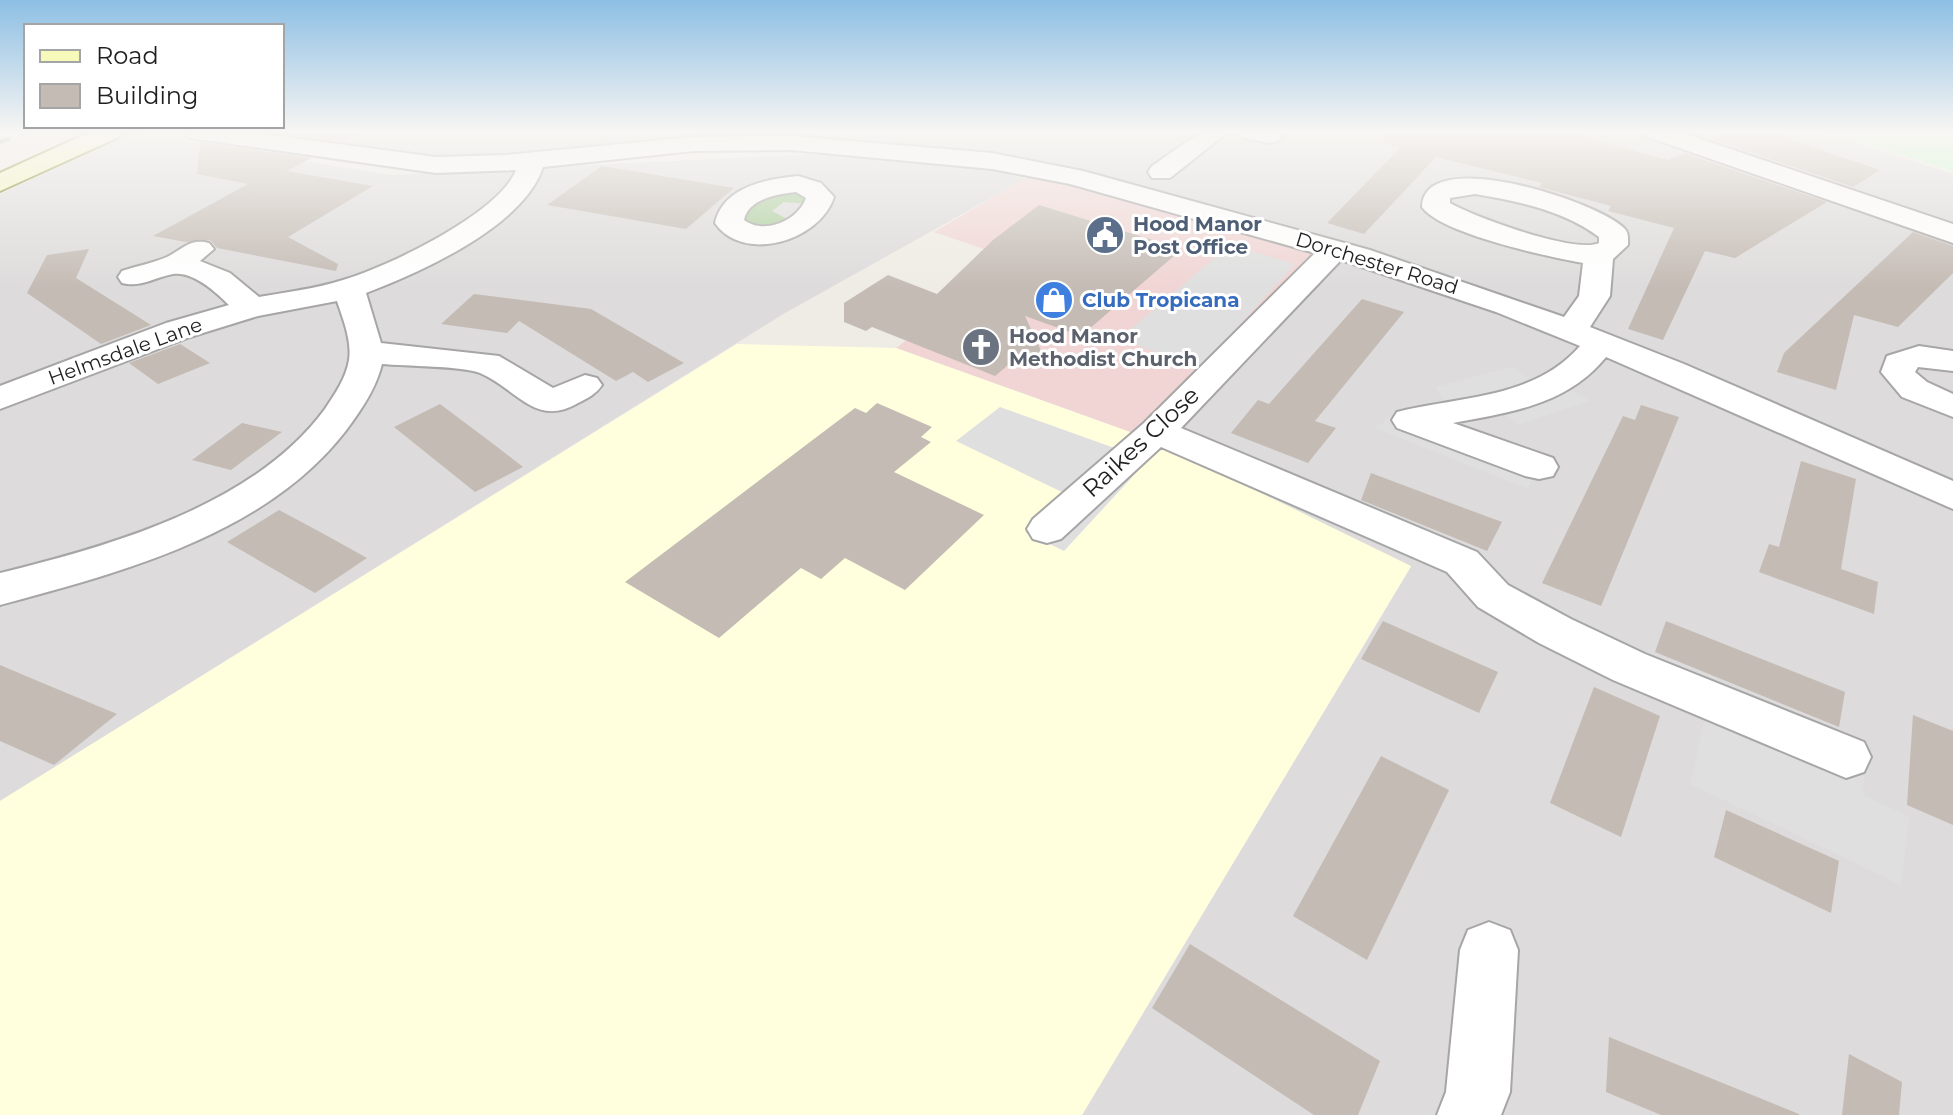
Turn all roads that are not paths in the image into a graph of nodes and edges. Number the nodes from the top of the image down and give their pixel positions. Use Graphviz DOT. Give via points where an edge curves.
graph roads {
  1 [pos="521,184"];
  2 [pos="1099,184"];
  3 [pos="1808,184"];
  4 [pos="1953,234"];
  5 [pos="1335,249"];
  6 [pos="1598,254"];
  7 [pos="133,277"];
  8 [pos="349,289"];
  9 [pos="252,308"];
  10 [pos="1585,336"];
  11 [pos="366,352"];
  12 [pos="1953,361"];
  13 [pos="585,385"];
  14 [pos="0,398"];
  15 [pos="1953,406"];
  16 [pos="1157,431"];
  17 [pos="1539,467"];
  18 [pos="1953,496"];
  19 [pos="1047,529"];
  20 [pos="0,589"];
  21 [pos="1846,757"];
  22 [pos="1489,950"];
  23 [pos="1469,1115"];
  1 -- 8 [label="street, Helmsdale Lane" via="486,218 414,262"];
  2 -- 5 [label="street, Dorchester Road"];
  3 -- 4 [label="street"];
  5 -- 10 [label="street, Dorchester Road"];
  5 -- 16 [label="street, Raikes Close"];
  6 -- 6 [label="street" via="1453,219 1436,207 1436,196 1447,188 1475,186 1579,214 1614,234 1613,245"];
  6 -- 10 [label="street" via="1600,284"];
  7 -- 9 [label="street" via="188,256"];
  8 -- 9 [label="street, Helmsdale Lane"];
  8 -- 11 [label="street"];
  9 -- 14 [label="street, Helmsdale Lane" via="178,330"];
  10 -- 17 [label="street" via="1576,370 1560,382 1519,397 1410,420"];
  10 -- 18 [label="street, Dorchester Road"];
  11 -- 13 [label="street" via="487,363 553,403"];
  11 -- 20 [label="street" via="360,380 337,423 249,495 132,551"];
  12 -- 15 [label="street" via="1909,357 1899,363 1898,372 1920,394"];
  16 -- 19 [label="street, Raikes Close"];
  16 -- 21 [label="street" via="1462,562 1493,596 1555,631"];
  22 -- 23 [label="street" via="1478,1092"];
}
